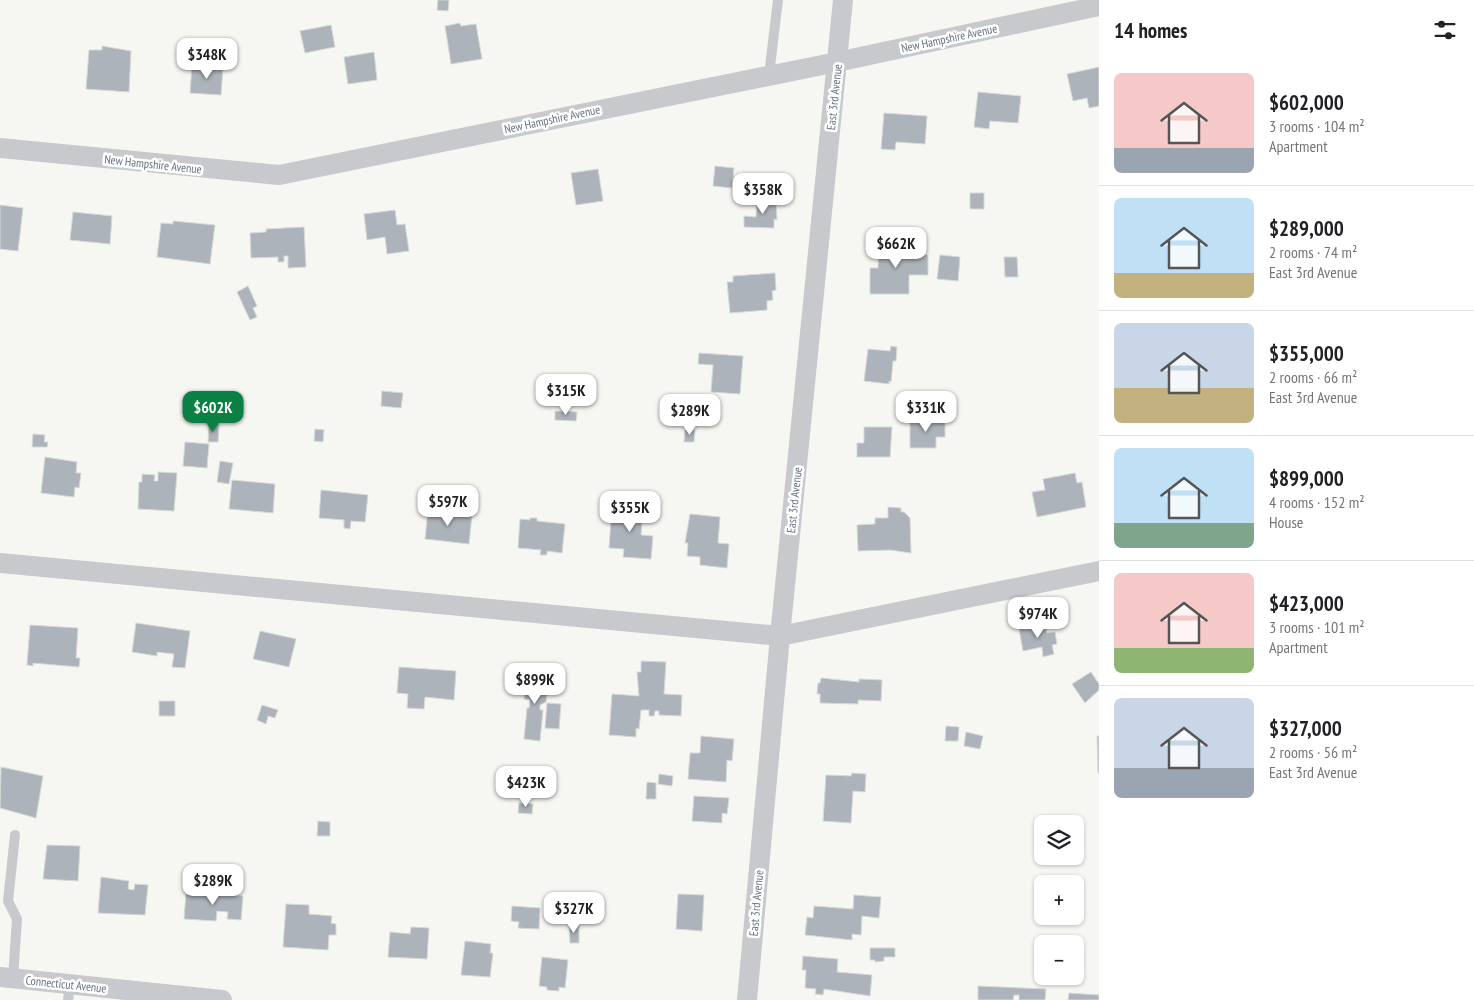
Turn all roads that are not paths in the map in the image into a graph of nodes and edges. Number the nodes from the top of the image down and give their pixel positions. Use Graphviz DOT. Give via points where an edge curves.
graph roads {
  1 [pos="778,0"];
  2 [pos="843,0"];
  3 [pos="1099,6"];
  4 [pos="837,62"];
  5 [pos="769,75"];
  6 [pos="0,148"];
  7 [pos="0,563"];
  8 [pos="1099,571"];
  9 [pos="780,636"];
  10 [pos="15,835"];
  11 [pos="7,977"];
  12 [pos="69,992"];
  13 [pos="222,1000"];
  14 [pos="747,1000"];
  1 -- 5 [label="lane"];
  2 -- 4 [label="street, East 3rd Avenue"];
  3 -- 4 [label="street, New Hampshire Avenue"];
  4 -- 5 [label="street, New Hampshire Avenue"];
  4 -- 9 [label="street, East 3rd Avenue"];
  5 -- 6 [label="street, New Hampshire Avenue" via="279,175"];
  7 -- 9 [label="street"];
  8 -- 9 [label="street"];
  9 -- 14 [label="street, East 3rd Avenue"];
  10 -- 11 [label="lane" via="8,901 17,919"];
  11 -- 12 [label="street, Connecticut Avenue"];
  12 -- 13 [label="street, Connecticut Avenue"];
}
